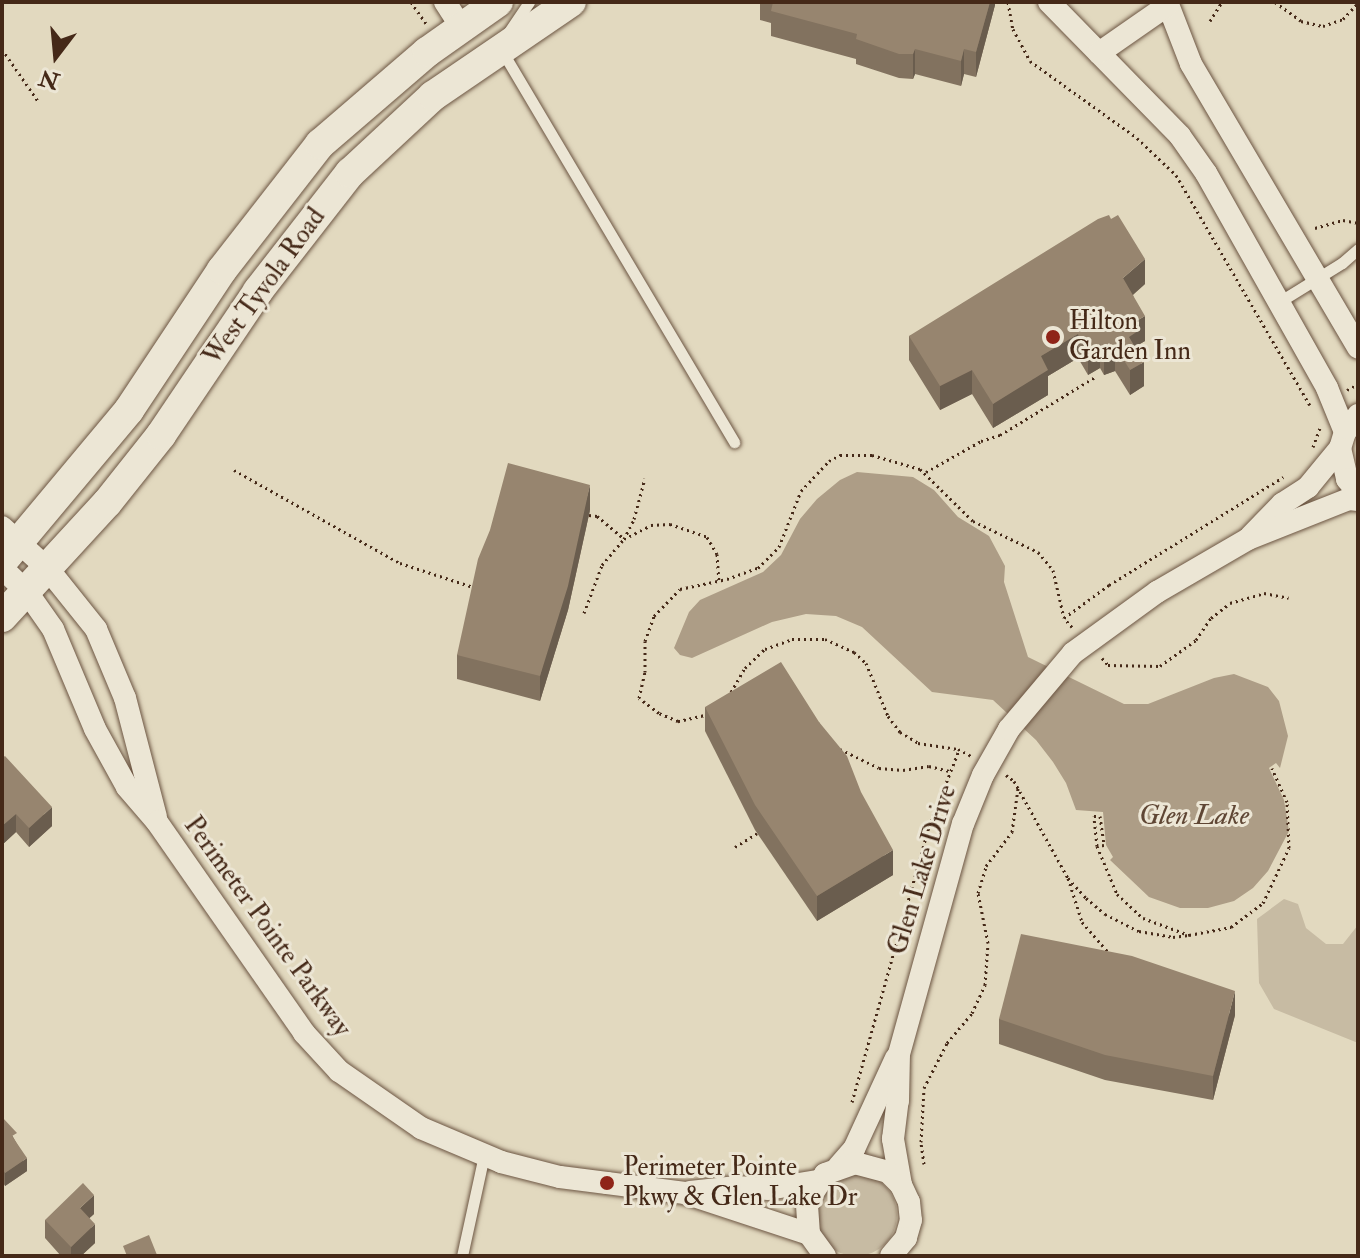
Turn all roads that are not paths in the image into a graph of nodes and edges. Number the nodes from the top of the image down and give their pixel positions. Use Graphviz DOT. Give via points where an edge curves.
graph roads {
  1 [pos="498,2"];
  2 [pos="529,2"];
  3 [pos="571,2"];
  4 [pos="1049,2"];
  5 [pos="1170,3"];
  6 [pos="453,14"];
  7 [pos="500,48"];
  8 [pos="1099,53"];
  9 [pos="350,173"];
  10 [pos="1358,249"];
  11 [pos="1317,279"];
  12 [pos="1279,302"];
  13 [pos="1358,347"];
  14 [pos="1348,431"];
  15 [pos="734,442"];
  16 [pos="1358,493"];
  17 [pos="1358,500"];
  18 [pos="1248,539"];
  19 [pos="6,550"];
  20 [pos="48,569"];
  21 [pos="27,592"];
  22 [pos="2,617"];
  23 [pos="157,822"];
  24 [pos="899,1054"];
  25 [pos="484,1155"];
  26 [pos="839,1166"];
  27 [pos="818,1181"];
  28 [pos="901,1185"];
  29 [pos="685,1193"];
  30 [pos="809,1234"];
  31 [pos="462,1256"];
  32 [pos="825,1256"];
  33 [pos="891,1256"];
  1 -- 6 [label="main road, West Tyvola Road"];
  2 -- 7 [label="lane"];
  3 -- 7 [label="main road, West Tyvola Road"];
  4 -- 8 [label="street"];
  5 -- 8 [label="street"];
  5 -- 11 [label="street" via="1191,64"];
  6 -- 9 [label="main road" via="457,55 371,130"];
  6 -- 19 [label="main road, West Tyvola Road" via="301,167 222,270 129,410"];
  7 -- 9 [label="main road, West Tyvola Road" via="433,96"];
  7 -- 15 [label="lane"];
  8 -- 12 [label="street" via="1180,136"];
  9 -- 20 [label="main road, West Tyvola Road" via="258,291 161,435"];
  10 -- 11 [label="lane"];
  11 -- 12 [label="lane"];
  11 -- 13 [label="street"];
  12 -- 14 [label="street"];
  14 -- 16 [label="street" via="1341,464"];
  14 -- 18 [label="street, Glen Lake Drive" via="1308,487 1282,504"];
  17 -- 18 [label="street, Glen Lake Drive"];
  18 -- 24 [label="street, Glen Lake Drive" via="1157,592 1073,653 1033,697 989,764 963,824"];
  19 -- 20 [label="street, Perimeter Pointe Parkway"];
  19 -- 21 [label="street, Perimeter Pointe Parkway"];
  20 -- 21 [label="main road, West Tyvola Road"];
  20 -- 23 [label="street, Perimeter Pointe Parkway" via="81,606 109,654"];
  21 -- 22 [label="main road, West Tyvola Road"];
  21 -- 23 [label="street, Perimeter Pointe Parkway" via="71,664 113,765"];
  23 -- 25 [label="street, Perimeter Pointe Parkway" via="304,1033 339,1071 421,1128"];
  24 -- 26 [label="street, Glen Lake Drive" via="854,1149"];
  24 -- 28 [label="street, Glen Lake Drive" via="893,1131"];
  25 -- 29 [label="street, Perimeter Pointe Parkway" via="560,1177"];
  25 -- 31 [label="lane"];
  26 -- 27 [label="street, Glen Lake Drive"];
  26 -- 28 [label="street" via="872,1164"];
  27 -- 29 [label="street, Perimeter Pointe Parkway"];
  27 -- 30 [label="street" via="807,1202"];
  28 -- 33 [label="street, Glen Lake Drive" via="911,1220 906,1238"];
  29 -- 30 [label="street, Perimeter Pointe Parkway"];
  30 -- 32 [label="street"];
}
